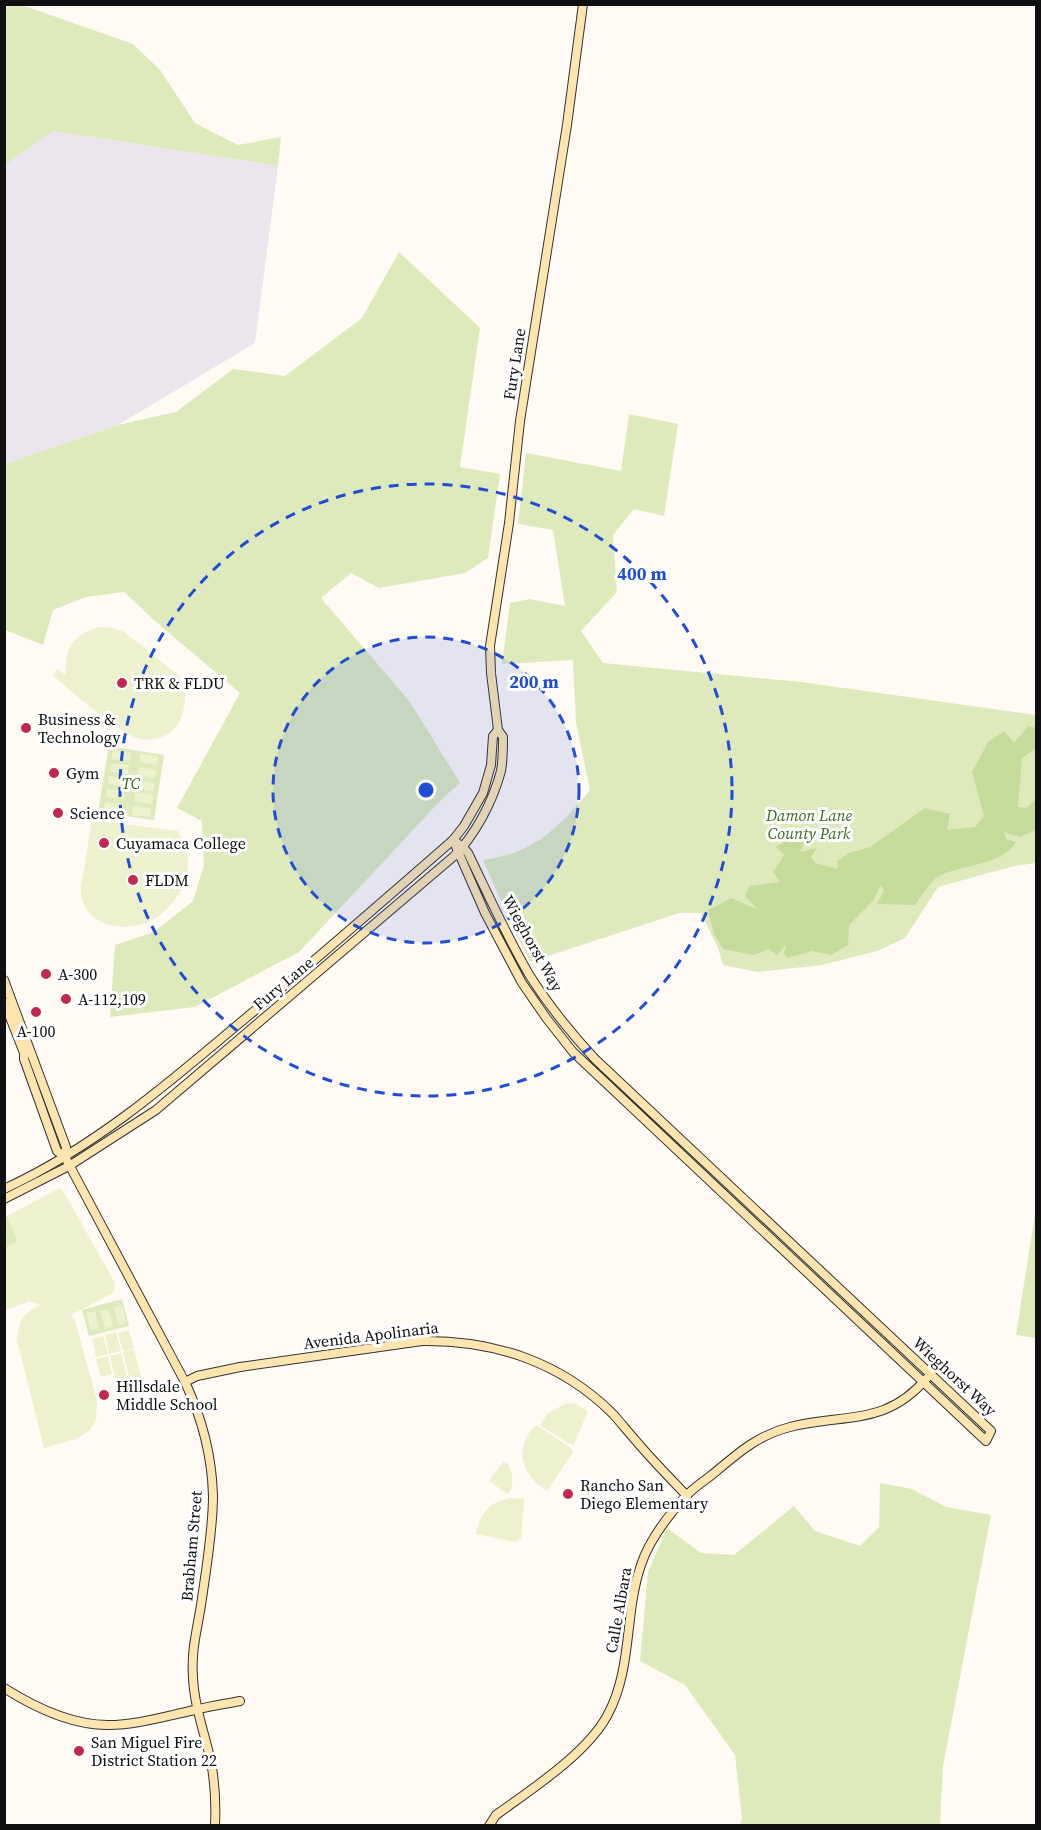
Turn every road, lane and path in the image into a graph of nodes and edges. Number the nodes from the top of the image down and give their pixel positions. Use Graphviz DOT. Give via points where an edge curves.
graph roads {
  1 [pos="583,4"];
  2 [pos="498,730"];
  3 [pos="453,840"];
  4 [pos="460,850"];
  5 [pos="4,980"];
  6 [pos="4,1002"];
  7 [pos="65,1157"];
  8 [pos="69,1166"];
  9 [pos="4,1189"];
  10 [pos="4,1198"];
  11 [pos="931,1374"];
  12 [pos="185,1382"];
  13 [pos="924,1382"];
  14 [pos="687,1496"];
  15 [pos="4,1688"];
  16 [pos="240,1701"];
  17 [pos="198,1709"];
  18 [pos="215,1826"];
  19 [pos="489,1826"];
  1 -- 2 [label="street, Fury Lane" via="490,646"];
  2 -- 3 [label="street, Fury Lane" via="493,736 491,765 483,793"];
  2 -- 4 [label="street, Fury Lane" via="503,737 501,769 488,808"];
  3 -- 4 [label="street, Wieghorst Way"];
  3 -- 7 [label="street, Fury Lane" via="154,1095"];
  4 -- 8 [label="street, Fury Lane" via="156,1110"];
  4 -- 11 [label="street, Wieghorst Way" via="468,853 531,976 575,1037"];
  4 -- 13 [label="street, Wieghorst Way" via="485,913 522,983 573,1052"];
  5 -- 7 [label="street" via="66,1147"];
  6 -- 7 [label="street" via="57,1151"];
  7 -- 8 [label="street, Brabham Street"];
  7 -- 9 [label="street, Fury Lane"];
  8 -- 10 [label="street, Fury Lane"];
  8 -- 12 [label="street, Brabham Street"];
  11 -- 13 [label="street, Calle Albara"];
  11 -- 13 [label="street, Wieghorst Way" via="991,1431 986,1441"];
  12 -- 14 [label="street, Avenida Apolinaria" via="240,1368 422,1341 487,1346 555,1371 593,1397"];
  12 -- 17 [label="street, Brabham Street" via="197,1407 206,1442 213,1497 201,1607 192,1649"];
  13 -- 14 [label="street, Calle Albara" via="902,1402 883,1411 791,1427 757,1439"];
  14 -- 19 [label="street, Calle Albara" via="663,1522 641,1564 625,1660 608,1715 586,1745 496,1815"];
  15 -- 17 [label="street" via="56,1714 108,1725 148,1721"];
  16 -- 17 [label="street"];
  17 -- 18 [label="street, Brabham Street" via="211,1765"];
}
